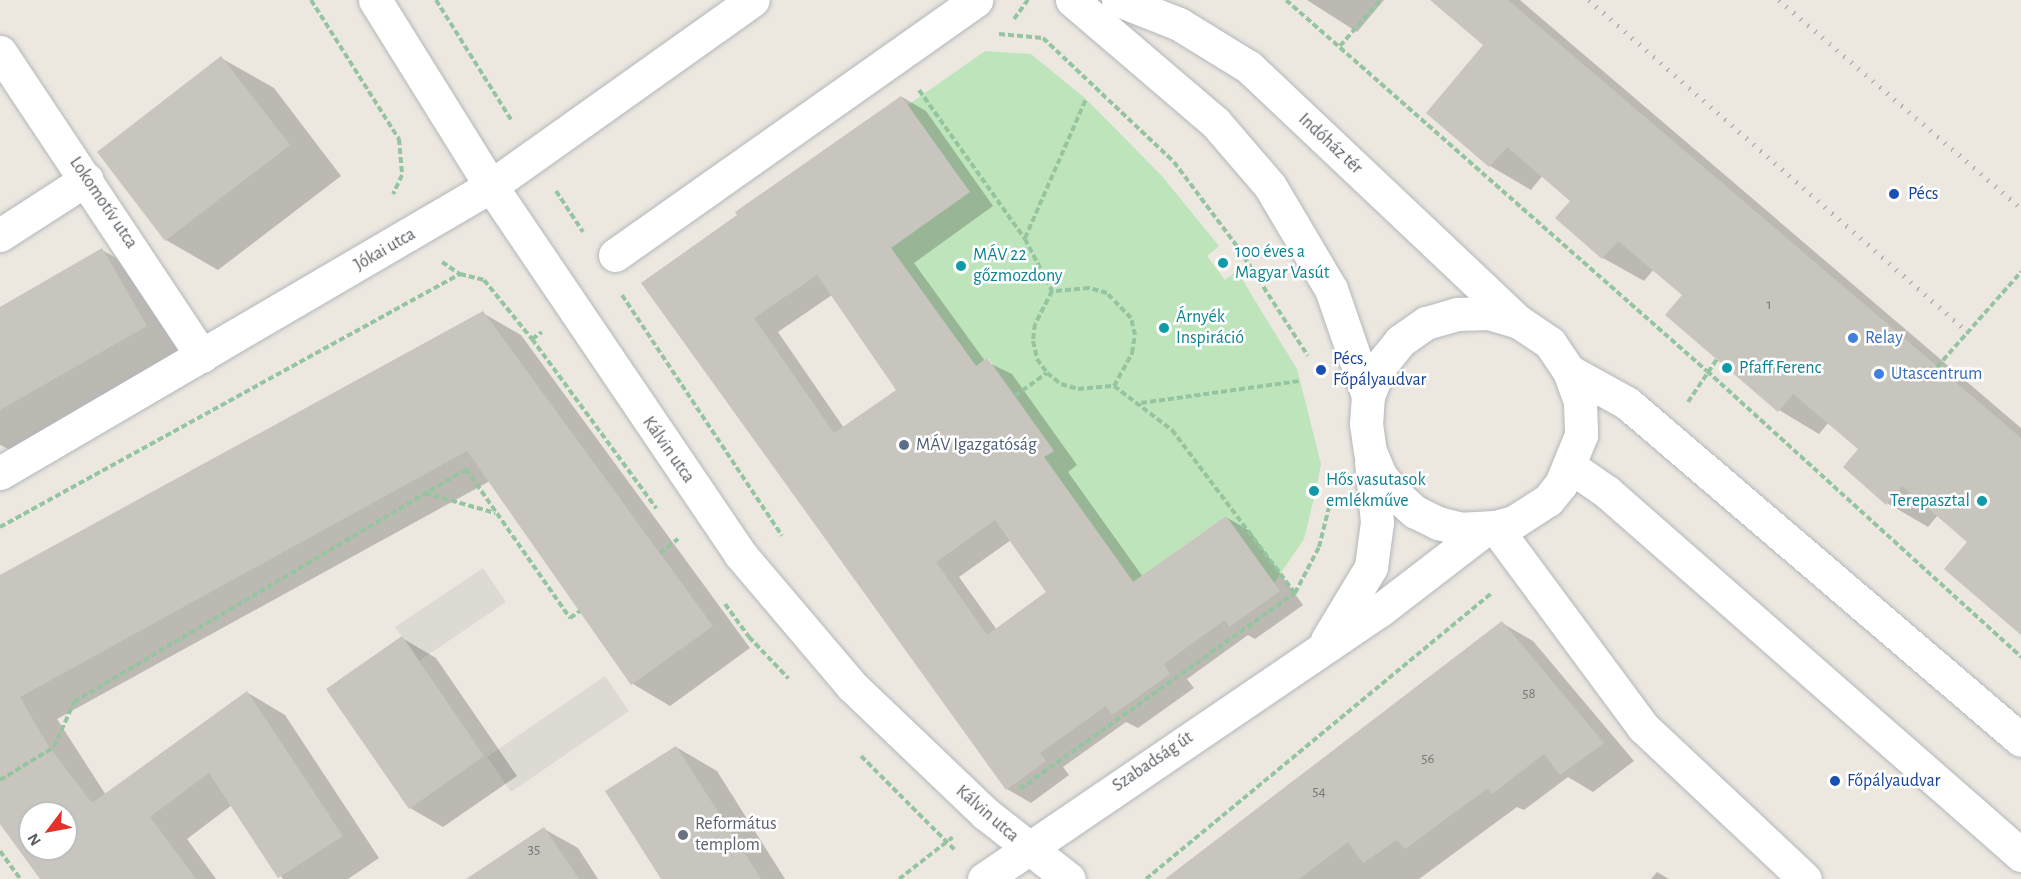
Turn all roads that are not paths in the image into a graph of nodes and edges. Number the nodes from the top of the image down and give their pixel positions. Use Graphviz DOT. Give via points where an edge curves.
graph roads {
  1 [pos="375,0"];
  2 [pos="753,0"];
  3 [pos="976,0"];
  4 [pos="1072,0"];
  5 [pos="1118,0"];
  6 [pos="1181,12"];
  7 [pos="0,51"];
  8 [pos="87,179"];
  9 [pos="491,186"];
  10 [pos="0,235"];
  11 [pos="615,255"];
  12 [pos="1519,322"];
  13 [pos="202,356"];
  14 [pos="1569,371"];
  15 [pos="1368,396"];
  16 [pos="1370,452"];
  17 [pos="1571,467"];
  18 [pos="0,473"];
  19 [pos="1491,528"];
  20 [pos="1323,646"];
  21 [pos="2021,740"];
  22 [pos="1026,848"];
  23 [pos="2021,855"];
  24 [pos="984,879"];
  25 [pos="1069,879"];
  26 [pos="1806,879"];
  1 -- 9 [label="street, Kálvin utca"];
  2 -- 9 [label="street, Jókai utca"];
  3 -- 11 [label="street"];
  4 -- 15 [label="street, Indóház tér" via="1215,122 1270,186 1331,289"];
  5 -- 6 [label="street, Indóház tér"];
  6 -- 12 [label="street, Indóház tér" via="1249,67"];
  7 -- 8 [label="street, Lokomotív utca"];
  8 -- 10 [label="street"];
  8 -- 13 [label="street, Lokomotív utca"];
  9 -- 13 [label="street, Jókai utca"];
  9 -- 22 [label="street, Kálvin utca" via="740,554 852,686 955,786"];
  12 -- 14 [label="street, Indóház tér" via="1550,343"];
  12 -- 15 [label="street, Indóház tér" via="1488,314 1456,314 1426,323 1400,341 1380,366"];
  13 -- 18 [label="street, Jókai utca"];
  14 -- 17 [label="street, Indóház tér" via="1581,413 1581,435"];
  14 -- 21 [label="street" via="1627,403"];
  15 -- 16 [label="street, Indóház tér"];
  16 -- 19 [label="street, Indóház tér" via="1380,475 1415,512 1462,529"];
  16 -- 20 [label="street, Szabadság út" via="1377,522 1371,567"];
  17 -- 19 [label="street, Indóház tér" via="1548,500 1532,512"];
  17 -- 23 [label="street" via="1607,492"];
  19 -- 20 [label="street, Szabadság út" via="1380,610"];
  19 -- 26 [label="street" via="1642,727"];
  20 -- 22 [label="street, Szabadság út"];
  22 -- 24 [label="street, Szabadság út"];
  22 -- 25 [label="street, Kálvin utca"];
}
